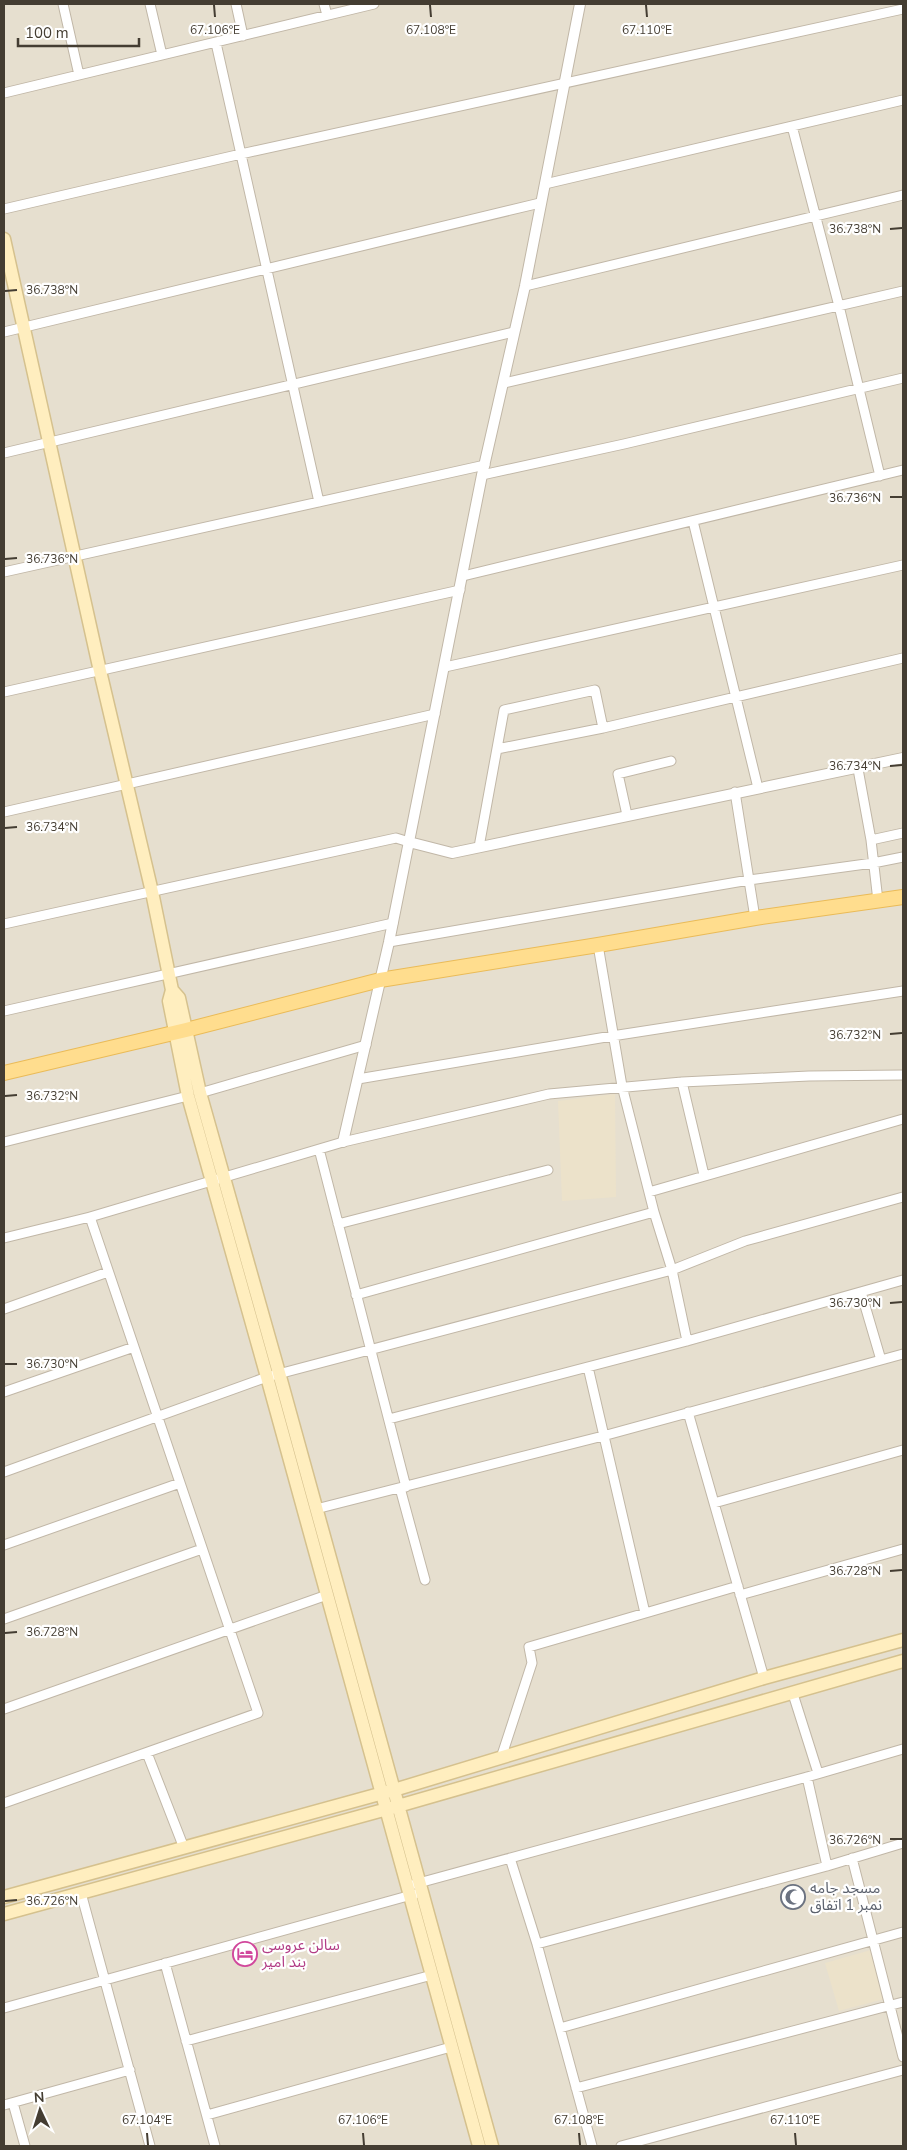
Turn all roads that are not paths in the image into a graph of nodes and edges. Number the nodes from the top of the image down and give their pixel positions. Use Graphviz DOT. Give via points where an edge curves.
graph roads {
  1 [pos="63,4"];
  2 [pos="150,4"];
  3 [pos="236,4"];
  4 [pos="324,4"];
  5 [pos="374,4"];
  6 [pos="580,4"];
  7 [pos="903,9"];
  8 [pos="327,15"];
  9 [pos="243,36"];
  10 [pos="216,43"];
  11 [pos="162,55"];
  12 [pos="79,75"];
  13 [pos="565,82"];
  14 [pos="4,93"];
  15 [pos="903,100"];
  16 [pos="792,126"];
  17 [pos="242,154"];
  18 [pos="545,184"];
  19 [pos="903,195"];
  20 [pos="540,203"];
  21 [pos="4,209"];
  22 [pos="815,216"];
  23 [pos="4,239"];
  24 [pos="267,270"];
  25 [pos="525,286"];
  26 [pos="903,291"];
  27 [pos="839,306"];
  28 [pos="24,328"];
  29 [pos="4,332"];
  30 [pos="514,332"];
  31 [pos="903,378"];
  32 [pos="504,383"];
  33 [pos="293,384"];
  34 [pos="858,389"];
  35 [pos="50,443"];
  36 [pos="4,453"];
  37 [pos="483,470"];
  38 [pos="903,470"];
  39 [pos="880,476"];
  40 [pos="320,502"];
  41 [pos="693,521"];
  42 [pos="75,556"];
  43 [pos="903,564"];
  44 [pos="4,572"];
  45 [pos="463,576"];
  46 [pos="460,590"];
  47 [pos="714,608"];
  48 [pos="903,658"];
  49 [pos="445,667"];
  50 [pos="100,671"];
  51 [pos="4,692"];
  52 [pos="736,697"];
  53 [pos="435,714"];
  54 [pos="603,728"];
  55 [pos="496,749"];
  56 [pos="903,758"];
  57 [pos="671,761"];
  58 [pos="858,768"];
  59 [pos="127,783"];
  60 [pos="758,788"];
  61 [pos="735,792"];
  62 [pos="4,812"];
  63 [pos="627,815"];
  64 [pos="903,833"];
  65 [pos="871,840"];
  66 [pos="409,842"];
  67 [pos="479,847"];
  68 [pos="903,857"];
  69 [pos="873,863"];
  70 [pos="749,880"];
  71 [pos="152,892"];
  72 [pos="903,897"];
  73 [pos="878,901"];
  74 [pos="755,918"];
  75 [pos="393,923"];
  76 [pos="4,924"];
  77 [pos="389,942"];
  78 [pos="598,945"];
  79 [pos="168,973"];
  80 [pos="380,980"];
  81 [pos="903,991"];
  82 [pos="4,1011"];
  83 [pos="181,1031"];
  84 [pos="612,1036"];
  85 [pos="366,1044"];
  86 [pos="4,1073"];
  87 [pos="903,1075"];
  88 [pos="358,1079"];
  89 [pos="682,1082"];
  90 [pos="622,1086"];
  91 [pos="194,1095"];
  92 [pos="903,1119"];
  93 [pos="4,1142"];
  94 [pos="343,1142"];
  95 [pos="319,1149"];
  96 [pos="548,1170"];
  97 [pos="704,1175"];
  98 [pos="217,1180"];
  99 [pos="649,1192"];
  100 [pos="903,1197"];
  101 [pos="654,1212"];
  102 [pos="90,1217"];
  103 [pos="338,1224"];
  104 [pos="4,1238"];
  105 [pos="672,1270"];
  106 [pos="108,1272"];
  107 [pos="903,1280"];
  108 [pos="861,1292"];
  109 [pos="356,1295"];
  110 [pos="4,1309"];
  111 [pos="687,1341"];
  112 [pos="134,1347"];
  113 [pos="371,1350"];
  114 [pos="903,1354"];
  115 [pos="881,1360"];
  116 [pos="588,1367"];
  117 [pos="273,1375"];
  118 [pos="4,1392"];
  119 [pos="688,1412"];
  120 [pos="157,1416"];
  121 [pos="388,1419"];
  122 [pos="603,1436"];
  123 [pos="903,1450"];
  124 [pos="4,1472"];
  125 [pos="180,1483"];
  126 [pos="403,1487"];
  127 [pos="714,1503"];
  128 [pos="316,1509"];
  129 [pos="4,1545"];
  130 [pos="202,1548"];
  131 [pos="903,1549"];
  132 [pos="424,1580"];
  133 [pos="739,1590"];
  134 [pos="327,1596"];
  135 [pos="645,1613"];
  136 [pos="4,1619"];
  137 [pos="230,1629"];
  138 [pos="903,1640"];
  139 [pos="903,1661"];
  140 [pos="764,1678"];
  141 [pos="793,1694"];
  142 [pos="4,1709"];
  143 [pos="903,1749"];
  144 [pos="147,1753"];
  145 [pos="501,1758"];
  146 [pos="818,1773"];
  147 [pos="807,1777"];
  148 [pos="387,1792"];
  149 [pos="4,1803"];
  150 [pos="392,1808"];
  151 [pos="903,1843"];
  152 [pos="184,1848"];
  153 [pos="510,1858"];
  154 [pos="852,1858"];
  155 [pos="827,1866"];
  156 [pos="415,1889"];
  157 [pos="81,1893"];
  158 [pos="4,1897"];
  159 [pos="4,1914"];
  160 [pos="903,1932"];
  161 [pos="874,1940"];
  162 [pos="537,1944"];
  163 [pos="165,1963"];
  164 [pos="432,1975"];
  165 [pos="105,1980"];
  166 [pos="903,2002"];
  167 [pos="891,2005"];
  168 [pos="4,2008"];
  169 [pos="560,2028"];
  170 [pos="186,2041"];
  171 [pos="451,2047"];
  172 [pos="903,2057"];
  173 [pos="130,2070"];
  174 [pos="903,2070"];
  175 [pos="576,2088"];
  176 [pos="8,2104"];
  177 [pos="207,2115"];
  178 [pos="25,2146"];
  179 [pos="150,2146"];
  180 [pos="215,2146"];
  181 [pos="479,2146"];
  182 [pos="492,2146"];
  183 [pos="592,2146"];
  184 [pos="621,2146"];
  1 -- 12 [label="street"];
  2 -- 11 [label="street"];
  3 -- 9 [label="street"];
  4 -- 8 [label="street"];
  5 -- 8 [label="street"];
  6 -- 13 [label="street"];
  7 -- 13 [label="street"];
  8 -- 9 [label="street"];
  9 -- 10 [label="street"];
  10 -- 11 [label="street"];
  10 -- 17 [label="street"];
  11 -- 12 [label="street"];
  12 -- 14 [label="street"];
  13 -- 17 [label="street"];
  13 -- 18 [label="street"];
  15 -- 16 [label="street"];
  16 -- 18 [label="street"];
  16 -- 22 [label="street"];
  17 -- 21 [label="street"];
  17 -- 24 [label="street"];
  18 -- 20 [label="street"];
  19 -- 22 [label="street"];
  20 -- 24 [label="street"];
  20 -- 25 [label="street"];
  22 -- 25 [label="street"];
  22 -- 27 [label="street"];
  23 -- 28 [label="main road"];
  24 -- 28 [label="street"];
  24 -- 33 [label="street"];
  25 -- 30 [label="street"];
  26 -- 27 [label="street"];
  27 -- 32 [label="street"];
  27 -- 34 [label="street"];
  28 -- 29 [label="street"];
  28 -- 35 [label="main road"];
  30 -- 32 [label="street"];
  30 -- 33 [label="street"];
  31 -- 34 [label="street"];
  32 -- 37 [label="street"];
  33 -- 35 [label="street"];
  33 -- 40 [label="street"];
  34 -- 37 [label="street"];
  34 -- 39 [label="street"];
  35 -- 36 [label="street"];
  35 -- 42 [label="main road"];
  37 -- 40 [label="street"];
  37 -- 45 [label="street"];
  38 -- 39 [label="street"];
  39 -- 41 [label="street"];
  40 -- 42 [label="street"];
  41 -- 45 [label="street"];
  41 -- 47 [label="street"];
  42 -- 44 [label="street"];
  42 -- 50 [label="main road"];
  43 -- 47 [label="street"];
  45 -- 46 [label="street"];
  46 -- 49 [label="street"];
  46 -- 50 [label="street"];
  47 -- 49 [label="street"];
  47 -- 52 [label="street"];
  48 -- 52 [label="street"];
  49 -- 53 [label="street"];
  50 -- 51 [label="street"];
  50 -- 59 [label="main road"];
  52 -- 54 [label="street"];
  52 -- 60 [label="street"];
  53 -- 59 [label="street"];
  53 -- 66 [label="street"];
  54 -- 55 [label="street"];
  54 -- 55 [label="street" via="595,690 504,710"];
  55 -- 67 [label="street"];
  56 -- 58 [label="street"];
  57 -- 63 [label="street" via="618,774"];
  58 -- 60 [label="street"];
  58 -- 65 [label="street"];
  59 -- 62 [label="street"];
  59 -- 71 [label="main road"];
  60 -- 61 [label="street"];
  61 -- 63 [label="street"];
  61 -- 70 [label="street"];
  63 -- 67 [label="street"];
  64 -- 65 [label="street"];
  65 -- 69 [label="street"];
  66 -- 67 [label="street" via="452,853"];
  66 -- 71 [label="street" via="396,838"];
  66 -- 75 [label="street"];
  68 -- 69 [label="street"];
  69 -- 70 [label="street"];
  69 -- 73 [label="street"];
  70 -- 74 [label="street"];
  70 -- 77 [label="street"];
  71 -- 76 [label="street"];
  71 -- 79 [label="main road"];
  72 -- 73 [label="main road"];
  73 -- 74 [label="main road"];
  74 -- 78 [label="main road"];
  75 -- 77 [label="street"];
  75 -- 79 [label="street"];
  77 -- 80 [label="street"];
  78 -- 80 [label="main road"];
  78 -- 84 [label="street"];
  79 -- 82 [label="street"];
  79 -- 83 [label="main road" via="172,990 169,1001"];
  80 -- 83 [label="main road"];
  80 -- 85 [label="street"];
  81 -- 84 [label="street"];
  83 -- 86 [label="main road"];
  83 -- 91 [label="main road"];
  84 -- 88 [label="street"];
  84 -- 90 [label="street"];
  85 -- 88 [label="street"];
  85 -- 91 [label="street"];
  87 -- 89 [label="street"];
  88 -- 94 [label="street"];
  89 -- 90 [label="street"];
  89 -- 97 [label="street"];
  90 -- 94 [label="street" via="549,1094"];
  90 -- 99 [label="street"];
  91 -- 93 [label="street"];
  91 -- 98 [label="main road"];
  92 -- 97 [label="street"];
  94 -- 95 [label="street"];
  95 -- 98 [label="street"];
  95 -- 103 [label="street"];
  96 -- 103 [label="street"];
  97 -- 99 [label="street"];
  98 -- 102 [label="street"];
  98 -- 117 [label="main road"];
  99 -- 101 [label="street"];
  100 -- 105 [label="street" via="745,1241"];
  101 -- 105 [label="street"];
  101 -- 109 [label="street"];
  102 -- 104 [label="street"];
  102 -- 106 [label="street"];
  103 -- 109 [label="street"];
  105 -- 111 [label="street"];
  105 -- 113 [label="street"];
  106 -- 110 [label="street"];
  106 -- 112 [label="street"];
  107 -- 108 [label="street"];
  108 -- 111 [label="street"];
  108 -- 115 [label="street"];
  109 -- 113 [label="street"];
  111 -- 116 [label="street"];
  112 -- 118 [label="street"];
  112 -- 120 [label="street"];
  113 -- 117 [label="street"];
  113 -- 121 [label="street"];
  114 -- 115 [label="street"];
  115 -- 119 [label="street"];
  116 -- 121 [label="street"];
  116 -- 122 [label="street"];
  117 -- 120 [label="street"];
  117 -- 128 [label="main road"];
  117 -- 134 [label="main road"];
  119 -- 122 [label="street"];
  119 -- 127 [label="street"];
  120 -- 124 [label="street"];
  120 -- 125 [label="street"];
  121 -- 126 [label="street"];
  122 -- 126 [label="street"];
  122 -- 135 [label="street"];
  123 -- 127 [label="street"];
  125 -- 129 [label="street"];
  125 -- 130 [label="street"];
  126 -- 128 [label="street"];
  126 -- 132 [label="street"];
  127 -- 133 [label="street"];
  128 -- 148 [label="main road"];
  130 -- 136 [label="street"];
  130 -- 137 [label="street"];
  131 -- 133 [label="street"];
  133 -- 135 [label="street"];
  133 -- 140 [label="street"];
  134 -- 137 [label="street"];
  134 -- 148 [label="main road"];
  135 -- 145 [label="street" via="529,1647 532,1663"];
  137 -- 142 [label="street"];
  137 -- 144 [label="street" via="258,1713"];
  138 -- 140 [label="main road"];
  139 -- 141 [label="main road"];
  140 -- 145 [label="main road"];
  141 -- 146 [label="street"];
  141 -- 150 [label="main road"];
  143 -- 146 [label="street"];
  144 -- 149 [label="street"];
  144 -- 152 [label="street"];
  145 -- 148 [label="main road"];
  146 -- 147 [label="street"];
  147 -- 153 [label="street"];
  147 -- 155 [label="street"];
  148 -- 150 [label="main road"];
  148 -- 152 [label="main road"];
  150 -- 156 [label="main road"];
  150 -- 157 [label="main road"];
  151 -- 154 [label="street"];
  152 -- 158 [label="main road"];
  153 -- 156 [label="street"];
  153 -- 162 [label="street"];
  154 -- 155 [label="street"];
  154 -- 161 [label="street"];
  155 -- 162 [label="street"];
  156 -- 163 [label="street"];
  156 -- 164 [label="main road"];
  156 -- 182 [label="main road"];
  157 -- 159 [label="main road"];
  157 -- 165 [label="street"];
  160 -- 161 [label="street"];
  161 -- 167 [label="street"];
  161 -- 169 [label="street"];
  162 -- 169 [label="street"];
  163 -- 165 [label="street"];
  163 -- 170 [label="street"];
  164 -- 170 [label="street"];
  164 -- 171 [label="main road"];
  165 -- 168 [label="street"];
  165 -- 173 [label="street"];
  166 -- 167 [label="street"];
  167 -- 172 [label="street"];
  167 -- 175 [label="street"];
  169 -- 175 [label="street"];
  170 -- 177 [label="street"];
  171 -- 177 [label="street"];
  171 -- 181 [label="main road"];
  173 -- 176 [label="street"];
  173 -- 179 [label="street"];
  174 -- 184 [label="street"];
  175 -- 183 [label="street"];
  176 -- 178 [label="street"];
  177 -- 180 [label="street"];
}
